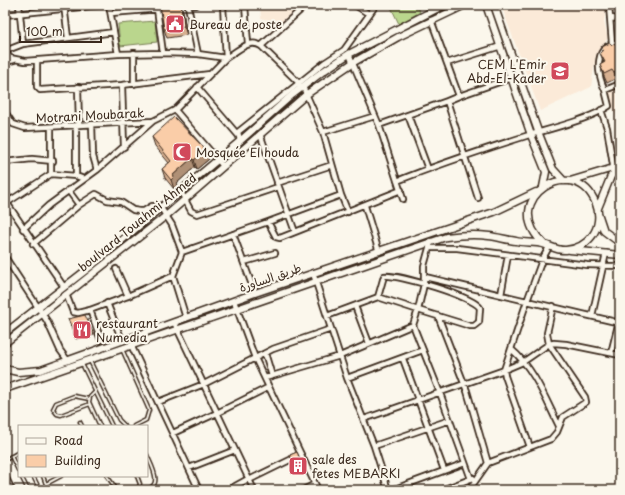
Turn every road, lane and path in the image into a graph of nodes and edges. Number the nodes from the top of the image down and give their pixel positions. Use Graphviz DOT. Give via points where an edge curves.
graph roads {
  1 [pos="19,5"];
  2 [pos="100,5"];
  3 [pos="109,5"];
  4 [pos="163,5"];
  5 [pos="196,5"];
  6 [pos="224,5"];
  7 [pos="245,5"];
  8 [pos="306,5"];
  9 [pos="355,5"];
  10 [pos="376,5"];
  11 [pos="444,5"];
  12 [pos="465,5"];
  13 [pos="486,5"];
  14 [pos="494,5"];
  15 [pos="609,5"];
  16 [pos="188,6"];
  17 [pos="64,7"];
  18 [pos="182,7"];
  19 [pos="157,9"];
  20 [pos="111,13"];
  21 [pos="20,14"];
  22 [pos="369,14"];
  23 [pos="5,15"];
  24 [pos="610,18"];
  25 [pos="620,19"];
  26 [pos="432,20"];
  27 [pos="114,32"];
  28 [pos="68,38"];
  29 [pos="612,43"];
  30 [pos="620,43"];
  31 [pos="23,44"];
  32 [pos="248,44"];
  33 [pos="261,46"];
  34 [pos="501,46"];
  35 [pos="5,51"];
  36 [pos="134,53"];
  37 [pos="163,53"];
  38 [pos="118,54"];
  39 [pos="198,54"];
  40 [pos="349,54"];
  41 [pos="226,58"];
  42 [pos="14,60"];
  43 [pos="37,60"];
  44 [pos="5,62"];
  45 [pos="354,62"];
  46 [pos="447,63"];
  47 [pos="210,74"];
  48 [pos="519,75"];
  49 [pos="512,78"];
  50 [pos="134,84"];
  51 [pos="620,84"];
  52 [pos="122,85"];
  53 [pos="301,85"];
  54 [pos="78,87"];
  55 [pos="197,87"];
  56 [pos="605,90"];
  57 [pos="307,94"];
  58 [pos="459,96"];
  59 [pos="447,101"];
  60 [pos="175,110"];
  61 [pos="600,110"];
  62 [pos="5,112"];
  63 [pos="408,115"];
  64 [pos="375,116"];
  65 [pos="10,121"];
  66 [pos="153,121"];
  67 [pos="124,122"];
  68 [pos="92,124"];
  69 [pos="5,125"];
  70 [pos="78,125"];
  71 [pos="378,125"];
  72 [pos="51,127"];
  73 [pos="323,132"];
  74 [pos="260,134"];
  75 [pos="539,134"];
  76 [pos="531,135"];
  77 [pos="239,138"];
  78 [pos="124,147"];
  79 [pos="464,156"];
  80 [pos="218,160"];
  81 [pos="52,161"];
  82 [pos="5,162"];
  83 [pos="332,165"];
  84 [pos="223,166"];
  85 [pos="617,168"];
  86 [pos="428,169"];
  87 [pos="97,170"];
  88 [pos="52,174"];
  89 [pos="76,176"];
  90 [pos="84,180"];
  91 [pos="396,181"];
  92 [pos="567,181"];
  93 [pos="278,185"];
  94 [pos="541,188"];
  95 [pos="68,190"];
  96 [pos="401,190"];
  97 [pos="5,192"];
  98 [pos="181,192"];
  99 [pos="341,195"];
  100 [pos="478,198"];
  101 [pos="185,199"];
  102 [pos="403,199"];
  103 [pos="7,203"];
  104 [pos="79,205"];
  105 [pos="365,206"];
  106 [pos="162,208"];
  107 [pos="598,208"];
  108 [pos="348,212"];
  109 [pos="167,215"];
  110 [pos="289,215"];
  111 [pos="599,215"];
  112 [pos="268,222"];
  113 [pos="24,229"];
  114 [pos="295,232"];
  115 [pos="233,234"];
  116 [pos="432,241"];
  117 [pos="33,244"];
  118 [pos="620,244"];
  119 [pos="546,246"];
  120 [pos="430,248"];
  121 [pos="568,250"];
  122 [pos="182,252"];
  123 [pos="379,252"];
  124 [pos="275,253"];
  125 [pos="606,253"];
  126 [pos="508,255"];
  127 [pos="620,255"];
  128 [pos="5,257"];
  129 [pos="542,260"];
  130 [pos="244,262"];
  131 [pos="604,265"];
  132 [pos="620,266"];
  133 [pos="116,268"];
  134 [pos="313,273"];
  135 [pos="174,276"];
  136 [pos="424,277"];
  137 [pos="315,281"];
  138 [pos="424,284"];
  139 [pos="65,291"];
  140 [pos="255,293"];
  141 [pos="501,295"];
  142 [pos="128,296"];
  143 [pos="378,297"];
  144 [pos="234,301"];
  145 [pos="527,301"];
  146 [pos="107,304"];
  147 [pos="355,306"];
  148 [pos="553,306"];
  149 [pos="38,308"];
  150 [pos="236,309"];
  151 [pos="90,310"];
  152 [pos="418,310"];
  153 [pos="42,314"];
  154 [pos="327,316"];
  155 [pos="438,316"];
  156 [pos="592,316"];
  157 [pos="620,317"];
  158 [pos="186,318"];
  159 [pos="174,322"];
  160 [pos="619,323"];
  161 [pos="413,325"];
  162 [pos="331,329"];
  163 [pos="177,330"];
  164 [pos="5,333"];
  165 [pos="101,340"];
  166 [pos="122,340"];
  167 [pos="5,343"];
  168 [pos="369,344"];
  169 [pos="549,344"];
  170 [pos="131,345"];
  171 [pos="101,347"];
  172 [pos="121,348"];
  173 [pos="511,349"];
  174 [pos="423,350"];
  175 [pos="265,353"];
  176 [pos="611,353"];
  177 [pos="104,355"];
  178 [pos="620,355"];
  179 [pos="340,356"];
  180 [pos="255,358"];
  181 [pos="403,359"];
  182 [pos="90,360"];
  183 [pos="68,361"];
  184 [pos="523,362"];
  185 [pos="82,363"];
  186 [pos="5,369"];
  187 [pos="504,370"];
  188 [pos="35,372"];
  189 [pos="272,376"];
  190 [pos="265,378"];
  191 [pos="347,378"];
  192 [pos="35,379"];
  193 [pos="204,384"];
  194 [pos="464,385"];
  195 [pos="269,387"];
  196 [pos="5,389"];
  197 [pos="95,392"];
  198 [pos="440,393"];
  199 [pos="84,399"];
  200 [pos="89,399"];
  201 [pos="418,400"];
  202 [pos="158,402"];
  203 [pos="90,404"];
  204 [pos="87,405"];
  205 [pos="218,413"];
  206 [pos="364,419"];
  207 [pos="450,420"];
  208 [pos="80,422"];
  209 [pos="82,425"];
  210 [pos="100,425"];
  211 [pos="112,425"];
  212 [pos="124,425"];
  213 [pos="136,425"];
  214 [pos="559,426"];
  215 [pos="429,428"];
  216 [pos="173,433"];
  217 [pos="374,446"];
  218 [pos="530,447"];
  219 [pos="235,450"];
  220 [pos="18,452"];
  221 [pos="301,454"];
  222 [pos="11,456"];
  223 [pos="148,457"];
  224 [pos="5,460"];
  225 [pos="465,463"];
  226 [pos="488,463"];
  227 [pos="189,468"];
  228 [pos="18,470"];
  229 [pos="444,470"];
  230 [pos="480,475"];
  231 [pos="5,476"];
  232 [pos="22,477"];
  233 [pos="34,477"];
  234 [pos="42,477"];
  235 [pos="56,477"];
  236 [pos="109,477"];
  237 [pos="137,477"];
  238 [pos="249,479"];
  239 [pos="471,479"];
  240 [pos="46,484"];
  241 [pos="315,484"];
  242 [pos="12,490"];
  243 [pos="28,490"];
  244 [pos="40,490"];
  245 [pos="48,490"];
  246 [pos="117,490"];
  247 [pos="140,490"];
  248 [pos="144,490"];
  249 [pos="199,490"];
  250 [pos="228,490"];
  251 [pos="254,490"];
  252 [pos="303,490"];
  253 [pos="318,490"];
  254 [pos="388,490"];
  255 [pos="392,490"];
  256 [pos="442,490"];
  257 [pos="469,490"];
  1 -- 21 [label="street"];
  2 -- 17 [label="street"];
  3 -- 20 [label="street"];
  4 -- 19 [label="street" via="163,9"];
  5 -- 16 [label="street"];
  6 -- 41 [label="street"];
  7 -- 32 [label="street"];
  8 -- 33 [label="street"];
  9 -- 22 [label="street"];
  10 -- 22 [label="street"];
  11 -- 40 [label="main road, boulvard Touahmi Ahmed"];
  12 -- 26 [label="main road, boulvard Touahmi Ahmed"];
  13 -- 34 [label="main road"];
  14 -- 48 [label="main road"];
  15 -- 24 [label="street"];
  16 -- 18 [label="street"];
  16 -- 39 [label="street"];
  17 -- 21 [label="street"];
  17 -- 28 [label="street"];
  19 -- 20 [label="street"];
  19 -- 37 [label="street"];
  20 -- 27 [label="street"];
  21 -- 23 [label="street"];
  21 -- 31 [label="street"];
  22 -- 53 [label="street" via="344,50"];
  24 -- 25 [label="street"];
  24 -- 29 [label="street"];
  26 -- 45 [label="main road, boulvard Touahmi Ahmed"];
  26 -- 46 [label="street"];
  27 -- 28 [label="street"];
  27 -- 38 [label="street"];
  28 -- 31 [label="street"];
  29 -- 30 [label="street"];
  29 -- 56 [label="street" via="604,49 599,60"];
  31 -- 35 [label="street"];
  32 -- 33 [label="street" via="256,43"];
  32 -- 41 [label="street, Motrani Moubarak"];
  33 -- 53 [label="street"];
  34 -- 46 [label="street"];
  34 -- 49 [label="main road"];
  35 -- 42 [label="street"];
  36 -- 37 [label="street"];
  36 -- 38 [label="street"];
  36 -- 50 [label="street"];
  37 -- 39 [label="street"];
  38 -- 43 [label="street"];
  39 -- 41 [label="street"];
  40 -- 45 [label="street"];
  40 -- 53 [label="main road, boulvard Touahmi Ahmed"];
  41 -- 47 [label="street, Motrani Moubarak"];
  42 -- 43 [label="street"];
  42 -- 44 [label="street"];
  43 -- 54 [label="street" via="38,89"];
  45 -- 57 [label="main road, boulvard Touahmi Ahmed"];
  45 -- 64 [label="street"];
  46 -- 58 [label="street"];
  47 -- 50 [label="street"];
  47 -- 55 [label="street, Motrani Moubarak"];
  48 -- 49 [label="street"];
  48 -- 75 [label="main road"];
  49 -- 58 [label="street"];
  49 -- 76 [label="main road"];
  50 -- 52 [label="street"];
  51 -- 56 [label="street"];
  52 -- 54 [label="street"];
  52 -- 67 [label="street"];
  53 -- 57 [label="street"];
  53 -- 77 [label="main road, boulvard Touahmi Ahmed"];
  54 -- 70 [label="street"];
  55 -- 60 [label="street, Motrani Moubarak"];
  55 -- 77 [label="street"];
  56 -- 61 [label="street" via="609,105"];
  57 -- 73 [label="street"];
  57 -- 74 [label="main road, boulvard Touahmi Ahmed"];
  58 -- 59 [label="street"];
  59 -- 63 [label="street"];
  59 -- 79 [label="street"];
  60 -- 66 [label="street, Motrani Moubarak"];
  60 -- 80 [label="street"];
  61 -- 75 [label="street"];
  61 -- 85 [label="street"];
  62 -- 65 [label="street"];
  63 -- 71 [label="street"];
  63 -- 86 [label="street"];
  64 -- 71 [label="street"];
  64 -- 73 [label="street"];
  65 -- 69 [label="street"];
  65 -- 72 [label="street, Motrani Moubarak" via="25,128"];
  66 -- 67 [label="street, Motrani Moubarak"];
  66 -- 78 [label="street"];
  67 -- 68 [label="street, Motrani Moubarak"];
  67 -- 78 [label="street"];
  68 -- 70 [label="street, Motrani Moubarak"];
  68 -- 87 [label="street" via="93,156"];
  70 -- 72 [label="street, Motrani Moubarak"];
  70 -- 89 [label="street"];
  71 -- 91 [label="street"];
  72 -- 81 [label="street"];
  73 -- 83 [label="street"];
  74 -- 84 [label="main road, boulvard Touahmi Ahmed"];
  74 -- 93 [label="street"];
  75 -- 76 [label="street"];
  75 -- 92 [label="main road" via="553,169"];
  76 -- 79 [label="street"];
  76 -- 94 [label="main road" via="546,172"];
  77 -- 80 [label="main road, boulvard Touahmi Ahmed"];
  78 -- 87 [label="street"];
  79 -- 86 [label="street"];
  79 -- 100 [label="street"];
  80 -- 84 [label="street"];
  80 -- 98 [label="main road, boulvard Touahmi Ahmed"];
  81 -- 82 [label="street"];
  81 -- 88 [label="street"];
  83 -- 93 [label="street"];
  83 -- 99 [label="street"];
  84 -- 101 [label="main road, boulvard Touahmi Ahmed"];
  85 -- 92 [label="main road"];
  85 -- 107 [label="main road" via="608,181"];
  86 -- 91 [label="street"];
  87 -- 90 [label="street"];
  88 -- 89 [label="street"];
  88 -- 103 [label="street"];
  89 -- 90 [label="street"];
  90 -- 95 [label="street"];
  91 -- 96 [label="street"];
  92 -- 94 [label="main road" via="557,181"];
  92 -- 107 [label="main road" via="588,190"];
  93 -- 101 [label="street" via="196,214 190,211"];
  93 -- 110 [label="street"];
  94 -- 119 [label="main road" via="531,203 528,218 531,228"];
  94 -- 123 [label="main road, طريق الساورة" via="494,212"];
  95 -- 104 [label="street"];
  95 -- 113 [label="street"];
  96 -- 102 [label="street"];
  96 -- 105 [label="street"];
  97 -- 103 [label="street"];
  98 -- 101 [label="street"];
  98 -- 106 [label="main road, boulvard Touahmi Ahmed"];
  99 -- 108 [label="street"];
  99 -- 110 [label="street"];
  101 -- 109 [label="main road, boulvard Touahmi Ahmed"];
  103 -- 113 [label="street"];
  104 -- 106 [label="street" via="96,194 107,200 121,202 133,210 144,211 152,206"];
  104 -- 117 [label="street"];
  105 -- 108 [label="street"];
  105 -- 123 [label="street"];
  106 -- 109 [label="street"];
  106 -- 139 [label="main road, boulvard Touahmi Ahmed"];
  107 -- 111 [label="main road"];
  108 -- 114 [label="street"];
  109 -- 122 [label="street"];
  109 -- 139 [label="main road, boulvard Touahmi Ahmed"];
  110 -- 112 [label="street"];
  110 -- 114 [label="street"];
  111 -- 118 [label="main road" via="604,231"];
  111 -- 121 [label="main road" via="590,238 578,247"];
  112 -- 114 [label="street" via="278,238"];
  112 -- 115 [label="street"];
  113 -- 117 [label="street"];
  115 -- 122 [label="street"];
  115 -- 130 [label="street"];
  116 -- 119 [label="main road, طريق الساورة" via="470,234"];
  116 -- 120 [label="street"];
  116 -- 137 [label="main road, طريق الساورة"];
  117 -- 139 [label="street"];
  119 -- 121 [label="main road"];
  119 -- 129 [label="street"];
  120 -- 126 [label="street" via="457,248"];
  120 -- 136 [label="street" via="424,266"];
  121 -- 125 [label="main road"];
  122 -- 135 [label="street"];
  123 -- 134 [label="main road, طريق الساورة"];
  124 -- 130 [label="street"];
  125 -- 127 [label="main road"];
  125 -- 131 [label="street"];
  126 -- 129 [label="street"];
  126 -- 141 [label="street"];
  128 -- 149 [label="street"];
  129 -- 131 [label="street"];
  129 -- 145 [label="street"];
  130 -- 140 [label="street"];
  131 -- 132 [label="street"];
  131 -- 156 [label="street"];
  133 -- 142 [label="street"];
  134 -- 137 [label="street"];
  134 -- 140 [label="main road, طريق الساورة"];
  135 -- 142 [label="street"];
  135 -- 158 [label="street"];
  136 -- 138 [label="street"];
  136 -- 141 [label="street"];
  137 -- 150 [label="main road, طريق الساورة"];
  137 -- 154 [label="street"];
  138 -- 143 [label="street" via="385,275"];
  138 -- 152 [label="street"];
  138 -- 155 [label="street" via="466,298 480,308 479,322 474,326"];
  139 -- 149 [label="main road, boulvard Touahmi Ahmed"];
  139 -- 151 [label="street" via="73,312"];
  139 -- 153 [label="main road, boulvard Touahmi Ahmed"];
  140 -- 144 [label="main road, طريق الساورة"];
  141 -- 145 [label="street"];
  142 -- 146 [label="street"];
  143 -- 147 [label="street"];
  143 -- 152 [label="street"];
  144 -- 150 [label="street"];
  144 -- 158 [label="main road, طريق الساورة"];
  145 -- 148 [label="street"];
  145 -- 173 [label="street"];
  146 -- 151 [label="street"];
  146 -- 166 [label="street"];
  147 -- 154 [label="street"];
  147 -- 168 [label="street"];
  148 -- 156 [label="street"];
  148 -- 169 [label="street" via="547,333"];
  149 -- 153 [label="street"];
  149 -- 164 [label="main road, boulvard Touahmi Ahmed"];
  150 -- 163 [label="main road, طريق الساورة"];
  150 -- 180 [label="street"];
  151 -- 165 [label="street"];
  152 -- 155 [label="street"];
  152 -- 161 [label="street"];
  153 -- 167 [label="main road, boulvard Touahmi Ahmed"];
  153 -- 183 [label="street"];
  154 -- 162 [label="street"];
  155 -- 194 [label="street"];
  156 -- 160 [label="street"];
  157 -- 160 [label="street"];
  158 -- 159 [label="main road, طريق الساورة"];
  159 -- 163 [label="street"];
  159 -- 166 [label="main road, طريق الساورة"];
  160 -- 176 [label="street"];
  161 -- 168 [label="street"];
  161 -- 174 [label="street"];
  162 -- 175 [label="street"];
  162 -- 179 [label="street"];
  163 -- 170 [label="main road, طريق الساورة"];
  163 -- 193 [label="street"];
  166 -- 171 [label="main road, طريق الساورة"];
  168 -- 179 [label="street"];
  169 -- 176 [label="street" via="566,344"];
  169 -- 184 [label="street"];
  169 -- 214 [label="street" via="586,400 584,404 563,417"];
  170 -- 172 [label="main road, طريق الساورة"];
  170 -- 202 [label="street"];
  171 -- 177 [label="main road"];
  171 -- 183 [label="main road, طريق الساورة"];
  172 -- 177 [label="main road, طريق الساورة"];
  172 -- 213 [label="lane" via="149,410 146,420"];
  173 -- 184 [label="street"];
  173 -- 187 [label="street"];
  174 -- 181 [label="street"];
  174 -- 198 [label="street"];
  175 -- 180 [label="street"];
  175 -- 189 [label="street"];
  176 -- 178 [label="street"];
  177 -- 182 [label="main road, طريق الساورة"];
  179 -- 189 [label="street"];
  179 -- 191 [label="street"];
  180 -- 190 [label="street"];
  180 -- 193 [label="street"];
  181 -- 191 [label="street"];
  181 -- 201 [label="street"];
  182 -- 185 [label="main road, طريق الساورة"];
  182 -- 212 [label="lane" via="119,420"];
  183 -- 188 [label="main road, طريق الساورة"];
  184 -- 187 [label="street"];
  184 -- 214 [label="street" via="540,388"];
  185 -- 192 [label="main road, طريق الساورة"];
  185 -- 197 [label="lane"];
  186 -- 188 [label="main road, طريق الساورة"];
  187 -- 194 [label="street"];
  187 -- 218 [label="street"];
  188 -- 192 [label="main road"];
  189 -- 190 [label="street"];
  190 -- 195 [label="street"];
  191 -- 206 [label="street"];
  192 -- 196 [label="main road, طريق الساورة"];
  193 -- 202 [label="street"];
  193 -- 205 [label="street"];
  194 -- 198 [label="street"];
  194 -- 226 [label="street"];
  195 -- 205 [label="street"];
  195 -- 221 [label="street"];
  197 -- 200 [label="lane"];
  197 -- 211 [label="lane"];
  198 -- 201 [label="street"];
  198 -- 207 [label="street"];
  199 -- 200 [label="lane"];
  199 -- 204 [label="lane"];
  199 -- 204 [label="lane" via="68,397 56,403 54,411 61,415"];
  200 -- 203 [label="lane"];
  201 -- 206 [label="street"];
  201 -- 215 [label="street"];
  202 -- 216 [label="street"];
  203 -- 204 [label="lane"];
  203 -- 210 [label="lane"];
  205 -- 216 [label="street"];
  205 -- 219 [label="street"];
  206 -- 217 [label="street"];
  207 -- 215 [label="street"];
  207 -- 225 [label="street"];
  208 -- 209 [label="lane"];
  214 -- 218 [label="street" via="553,437"];
  215 -- 217 [label="street"];
  215 -- 229 [label="street"];
  216 -- 227 [label="street"];
  217 -- 254 [label="street"];
  218 -- 226 [label="street"];
  219 -- 227 [label="street"];
  219 -- 238 [label="street"];
  220 -- 222 [label="lane"];
  221 -- 238 [label="street"];
  221 -- 241 [label="street"];
  222 -- 224 [label="lane"];
  222 -- 228 [label="lane"];
  223 -- 248 [label="lane" via="156,480 152,487"];
  225 -- 229 [label="street"];
  225 -- 239 [label="street"];
  226 -- 230 [label="street"];
  227 -- 249 [label="street"];
  229 -- 255 [label="street"];
  230 -- 239 [label="street"];
  230 -- 257 [label="street"];
  231 -- 242 [label="street"];
  232 -- 243 [label="lane"];
  233 -- 244 [label="lane"];
  234 -- 240 [label="lane"];
  235 -- 240 [label="lane"];
  236 -- 246 [label="lane"];
  237 -- 247 [label="lane"];
  238 -- 250 [label="street"];
  238 -- 251 [label="street"];
  239 -- 256 [label="street"];
  240 -- 245 [label="lane"];
  241 -- 252 [label="street"];
  241 -- 253 [label="street"];
}
